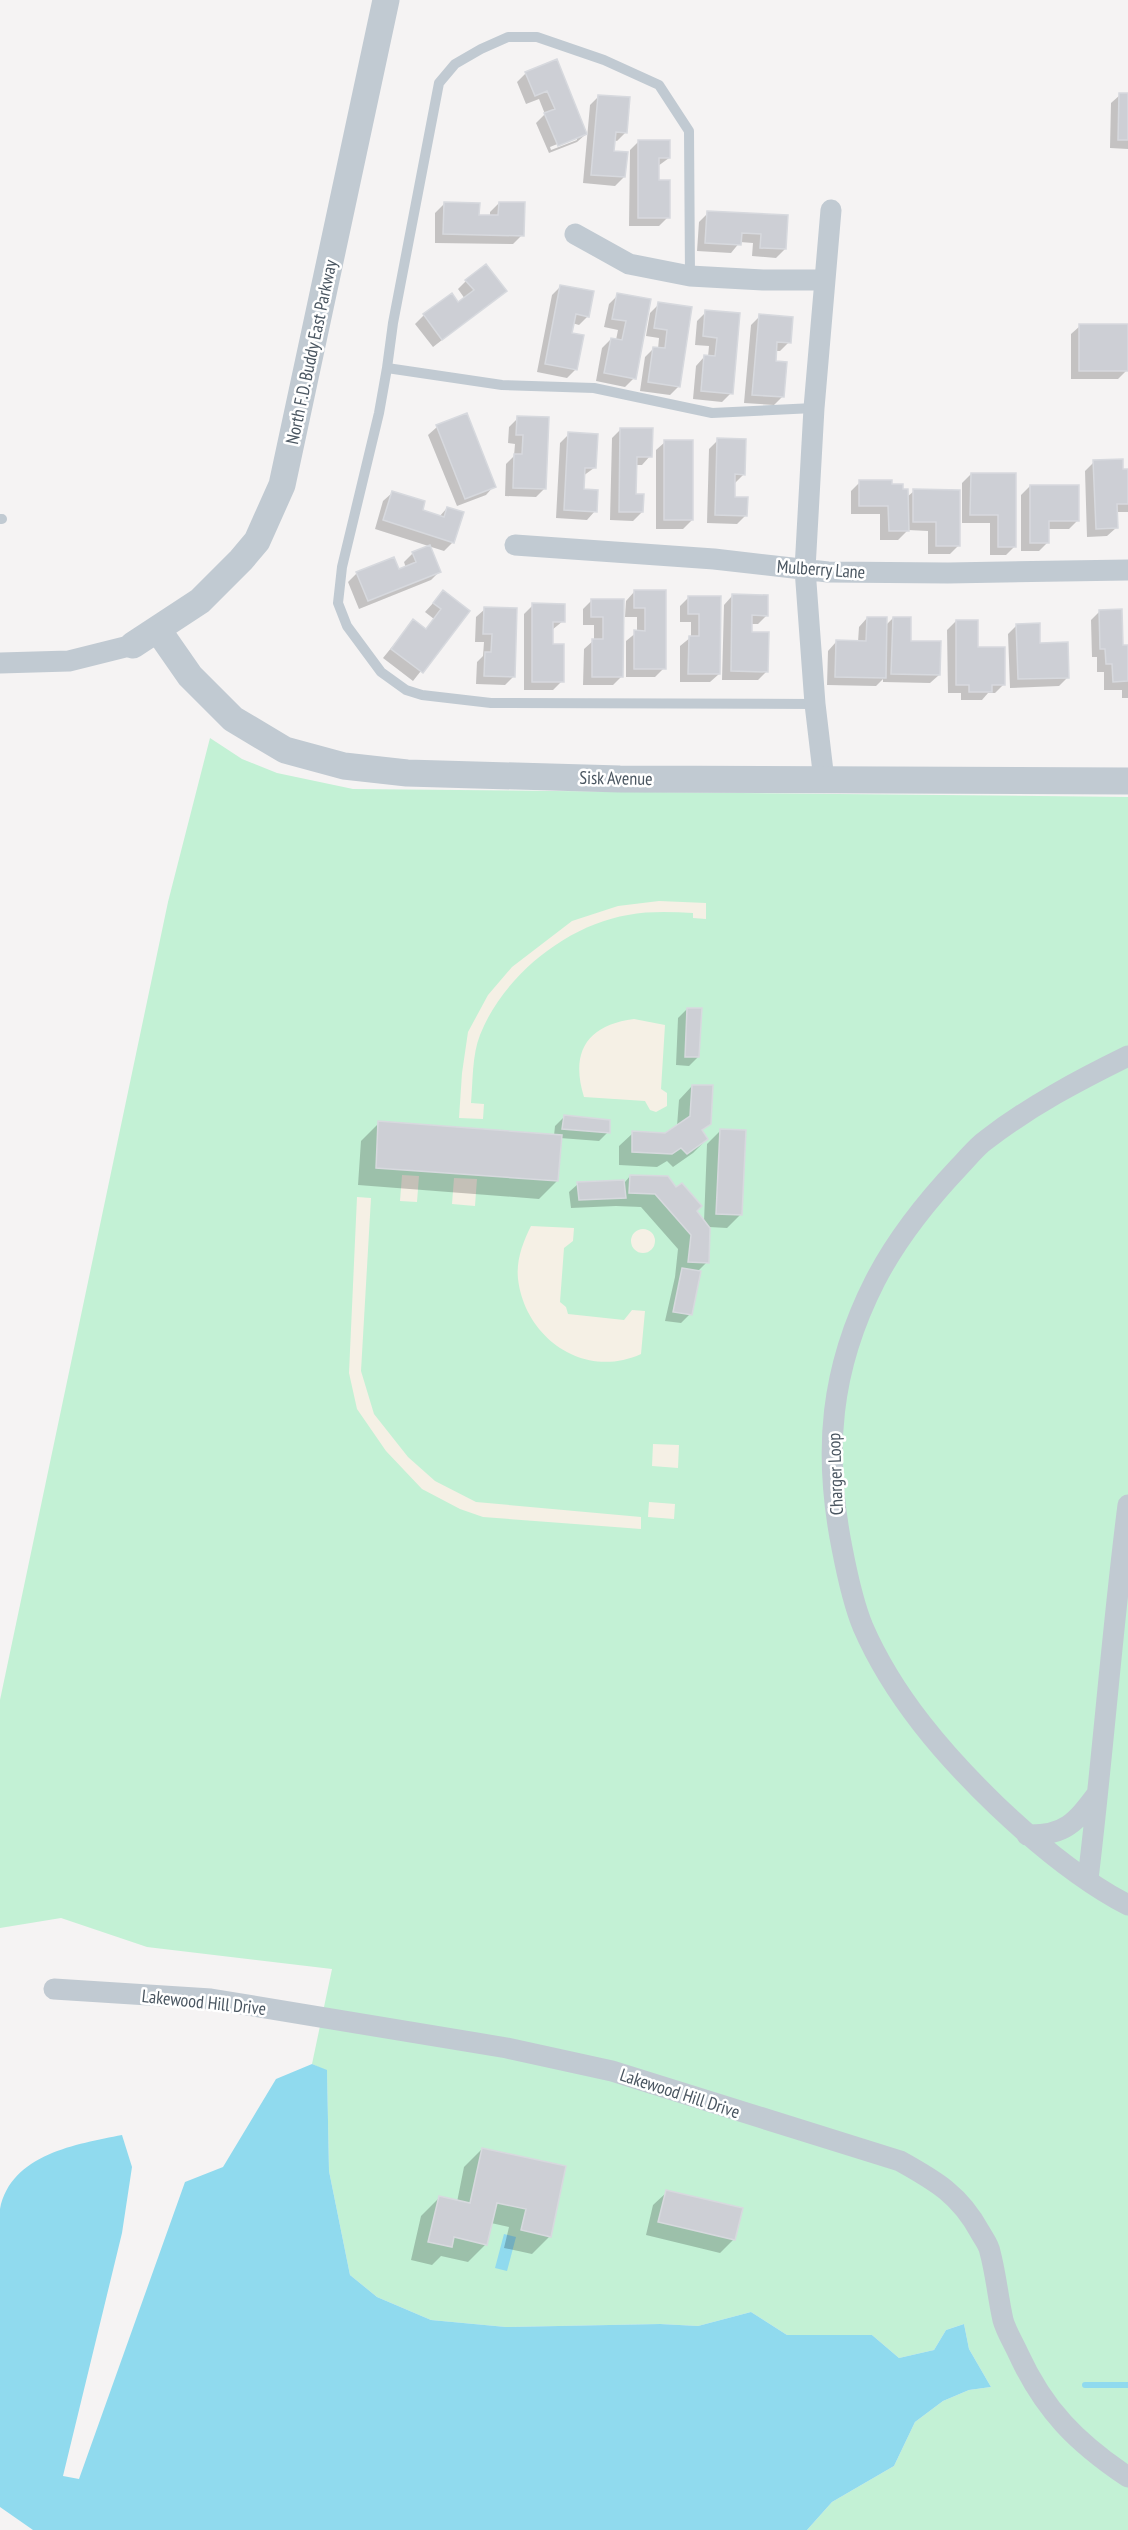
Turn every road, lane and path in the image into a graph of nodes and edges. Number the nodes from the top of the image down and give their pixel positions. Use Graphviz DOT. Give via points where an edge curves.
graph roads {
  1 [pos="386,0"];
  2 [pos="831,210"];
  3 [pos="575,234"];
  4 [pos="690,276"];
  5 [pos="825,280"];
  6 [pos="387,368"];
  7 [pos="814,408"];
  8 [pos="515,545"];
  9 [pos="805,569"];
  10 [pos="1128,570"];
  11 [pos="158,630"];
  12 [pos="133,645"];
  13 [pos="0,663"];
  14 [pos="815,704"];
  15 [pos="824,780"];
  16 [pos="1128,780"];
  17 [pos="1128,1056"];
  18 [pos="1128,1505"];
  19 [pos="1098,1793"];
  20 [pos="1028,1835"];
  21 [pos="1088,1879"];
  22 [pos="1128,1905"];
  23 [pos="54,1989"];
  24 [pos="1128,2477"];
  1 -- 11 [label="street, North F.D. Buddy East Parkway" via="282,485 257,541 241,560 200,601"];
  2 -- 5 [label="street"];
  3 -- 4 [label="street" via="629,264"];
  4 -- 5 [label="street"];
  4 -- 6 [label="lane" via="689,131 659,86 604,60 537,37 508,37 455,64 439,83"];
  5 -- 7 [label="street"];
  6 -- 7 [label="lane" via="502,385 594,388 712,412"];
  6 -- 14 [label="lane" via="342,567 338,603 347,626 381,672 406,690 422,695 491,703"];
  7 -- 9 [label="street"];
  8 -- 9 [label="street, Mulberry Lane"];
  9 -- 10 [label="street, Mulberry Lane" via="948,573"];
  9 -- 14 [label="street"];
  11 -- 12 [label="street, North F.D. Buddy East Parkway"];
  11 -- 15 [label="street, Sisk Avenue" via="190,676 233,719 285,750 344,766 407,773"];
  12 -- 13 [label="street" via="69,661"];
  14 -- 15 [label="street"];
  15 -- 16 [label="street, Sisk Avenue"];
  17 -- 20 [label="street, Charger Loop" via="1074,1083 985,1141 928,1199 883,1266 856,1323 840,1371 831,1442 833,1503 846,1571 863,1626 910,1707 959,1770"];
  18 -- 19 [label="street"];
  19 -- 20 [label="street" via="1068,1827 1048,1835"];
  19 -- 21 [label="street"];
  20 -- 21 [label="street, Charger Loop"];
  21 -- 22 [label="street, Charger Loop"];
  23 -- 24 [label="street, Lakewood Hill Drive" via="211,1999 507,2048 612,2071 900,2161 956,2197 972,2218 990,2249 1004,2321 1029,2378 1071,2434"];
}
